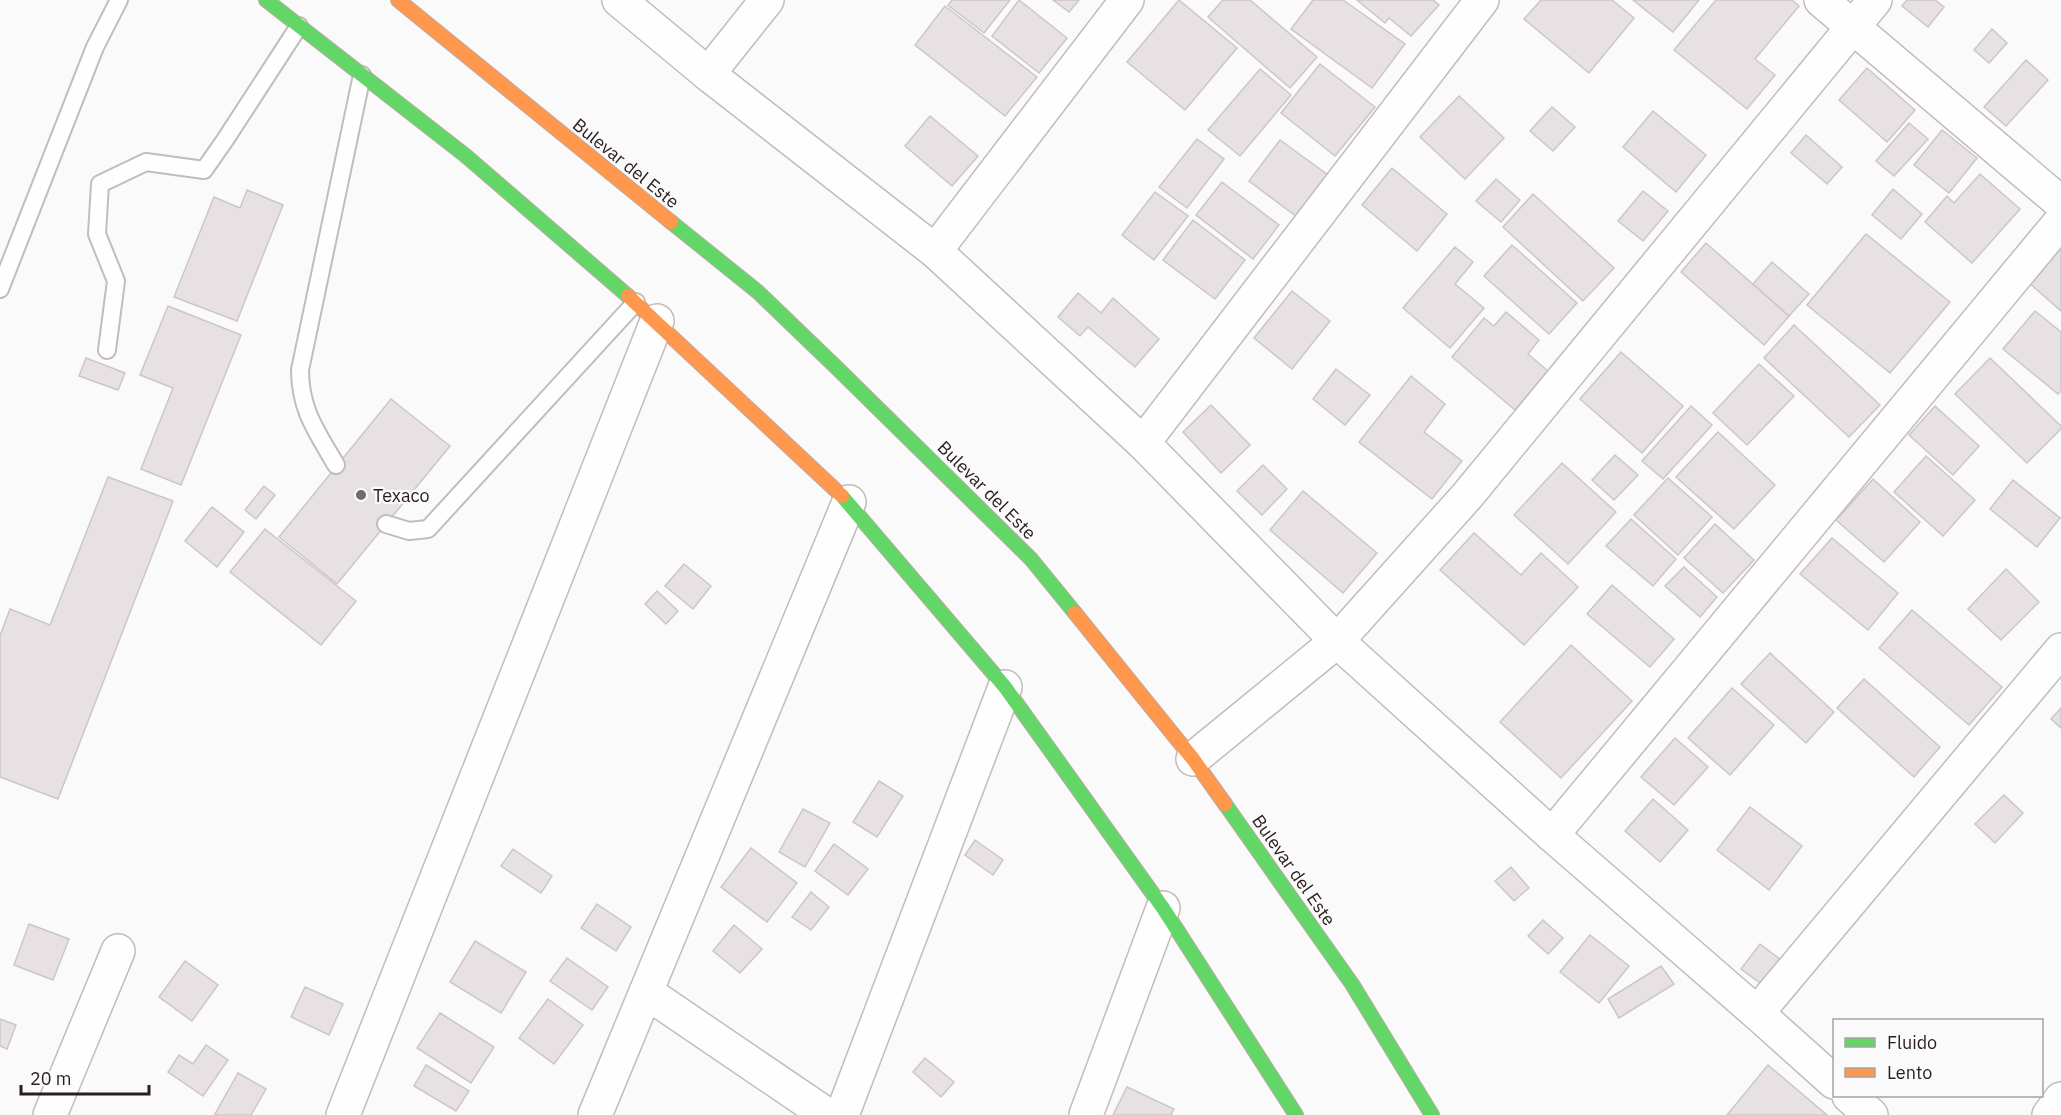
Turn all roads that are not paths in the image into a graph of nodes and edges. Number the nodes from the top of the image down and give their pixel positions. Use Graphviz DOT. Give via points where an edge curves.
graph roads {
  1 [pos="119,0"];
  2 [pos="266,0"];
  3 [pos="398,0"];
  4 [pos="619,0"];
  5 [pos="767,0"];
  6 [pos="1127,0"];
  7 [pos="1482,0"];
  8 [pos="1821,0"];
  9 [pos="1875,0"];
  10 [pos="299,26"];
  11 [pos="1852,28"];
  12 [pos="708,74"];
  13 [pos="362,75"];
  14 [pos="2061,203"];
  15 [pos="2061,221"];
  16 [pos="934,250"];
  17 [pos="0,289"];
  18 [pos="647,312"];
  19 [pos="107,350"];
  20 [pos="1143,443"];
  21 [pos="336,465"];
  22 [pos="849,502"];
  23 [pos="386,524"];
  24 [pos="1337,641"];
  25 [pos="2061,650"];
  26 [pos="1005,687"];
  27 [pos="1193,759"];
  28 [pos="1552,835"];
  29 [pos="1163,908"];
  30 [pos="118,951"];
  31 [pos="646,992"];
  32 [pos="1757,1012"];
  33 [pos="1833,1081"];
  34 [pos="1851,1097"];
  35 [pos="2061,1100"];
  36 [pos="1285,1107"];
  37 [pos="50,1115"];
  38 [pos="343,1115"];
  39 [pos="595,1115"];
  40 [pos="827,1115"];
  41 [pos="842,1115"];
  42 [pos="1086,1115"];
  43 [pos="1432,1115"];
  44 [pos="1871,1115"];
  45 [pos="2049,1115"];
  1 -- 17 [label="lane" via="95,47"];
  2 -- 10 [label="highway"];
  3 -- 27 [label="highway, Bulevar del Este" via="758,292 1031,559"];
  4 -- 12 [label="street"];
  5 -- 12 [label="street"];
  6 -- 16 [label="street"];
  7 -- 20 [label="street"];
  8 -- 11 [label="street"];
  9 -- 11 [label="street"];
  10 -- 13 [label="highway"];
  10 -- 19 [label="lane" via="204,170 146,162 100,184 97,234 116,281"];
  11 -- 14 [label="street"];
  11 -- 24 [label="street" via="1467,496"];
  12 -- 16 [label="street"];
  13 -- 18 [label="highway" via="466,156"];
  13 -- 21 [label="lane" via="300,370 306,413"];
  15 -- 28 [label="street"];
  16 -- 20 [label="street"];
  18 -- 22 [label="highway"];
  18 -- 23 [label="lane" via="428,529 409,531"];
  18 -- 38 [label="street"];
  20 -- 24 [label="street"];
  22 -- 26 [label="highway"];
  22 -- 31 [label="street"];
  24 -- 27 [label="street"];
  24 -- 28 [label="street"];
  25 -- 32 [label="street"];
  26 -- 29 [label="highway"];
  26 -- 41 [label="street"];
  27 -- 43 [label="highway, Bulevar del Este" via="1352,984"];
  28 -- 32 [label="street"];
  29 -- 36 [label="highway"];
  29 -- 42 [label="street"];
  30 -- 37 [label="street"];
  31 -- 39 [label="street"];
  31 -- 40 [label="street"];
  32 -- 33 [label="street"];
  34 -- 44 [label="street"];
  35 -- 45 [label="street"];
}
